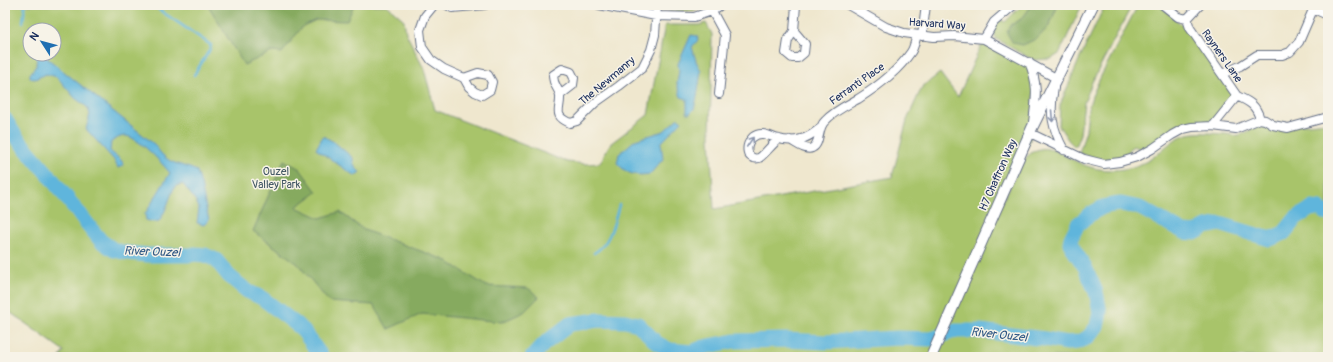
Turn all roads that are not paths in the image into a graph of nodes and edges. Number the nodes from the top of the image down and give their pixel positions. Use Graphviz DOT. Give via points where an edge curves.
graph roads {
  1 [pos="434,5"];
  2 [pos="447,5"];
  3 [pos="485,5"];
  4 [pos="599,5"];
  5 [pos="657,5"];
  6 [pos="721,5"];
  7 [pos="796,5"];
  8 [pos="850,5"];
  9 [pos="926,5"];
  10 [pos="1014,5"];
  11 [pos="1093,5"];
  12 [pos="1163,5"];
  13 [pos="1200,5"];
  14 [pos="1314,7"];
  15 [pos="712,11"];
  16 [pos="1328,13"];
  17 [pos="656,16"];
  18 [pos="1187,19"];
  19 [pos="794,31"];
  20 [pos="919,35"];
  21 [pos="984,39"];
  22 [pos="1029,62"];
  23 [pos="1222,74"];
  24 [pos="464,78"];
  25 [pos="1056,79"];
  26 [pos="719,94"];
  27 [pos="560,95"];
  28 [pos="1237,96"];
  29 [pos="1328,117"];
  30 [pos="1260,119"];
  31 [pos="1213,126"];
  32 [pos="820,129"];
  33 [pos="1031,131"];
  34 [pos="779,139"];
  35 [pos="790,140"];
  36 [pos="1064,150"];
  37 [pos="931,357"];
  1 -- 24 [label="street" via="420,30 422,47 431,60"];
  2 -- 3 [label="street" via="452,8"];
  4 -- 17 [label="street"];
  5 -- 17 [label="street"];
  6 -- 15 [label="street"];
  7 -- 19 [label="street"];
  8 -- 20 [label="street, Harvard Way" via="886,27"];
  9 -- 20 [label="street, Ferranti Place"];
  10 -- 21 [label="street" via="994,22"];
  11 -- 25 [label="street, H7 Chaffron Way"];
  12 -- 18 [label="street" via="1178,18"];
  13 -- 18 [label="street"];
  14 -- 16 [label="street"];
  14 -- 23 [label="street" via="1299,42 1290,52 1282,55 1257,55"];
  15 -- 17 [label="street" via="694,17"];
  15 -- 26 [label="street" via="724,35"];
  17 -- 27 [label="street, The Newmanry" via="651,50 642,68 595,103 577,121 570,123 562,119 558,112"];
  18 -- 23 [label="street, Rayners Lane" via="1190,28"];
  20 -- 21 [label="street, Harvard Way"];
  20 -- 32 [label="street, Ferranti Place" via="912,52 894,72 839,110 825,121"];
  21 -- 22 [label="street"];
  22 -- 25 [label="street"];
  22 -- 33 [label="street" via="1037,92"];
  23 -- 28 [label="street, Rayners Lane"];
  25 -- 33 [label="street, H7 Chaffron Way"];
  25 -- 36 [label="street, one-way" via="1052,118 1056,136"];
  28 -- 30 [label="street" via="1252,104"];
  28 -- 31 [label="street, Rayners Lane"];
  29 -- 30 [label="street" via="1288,128 1272,125"];
  30 -- 31 [label="street" via="1236,129"];
  31 -- 36 [label="street" via="1183,129 1137,157 1120,162 1093,162"];
  32 -- 35 [label="street, Ferranti Place" via="801,139"];
  32 -- 35 [label="street, Ferranti Place" via="816,145 812,148 808,149"];
  33 -- 36 [label="street"];
  33 -- 37 [label="street, H7 Chaffron Way"];
  34 -- 35 [label="street, Ferranti Place"];
}
